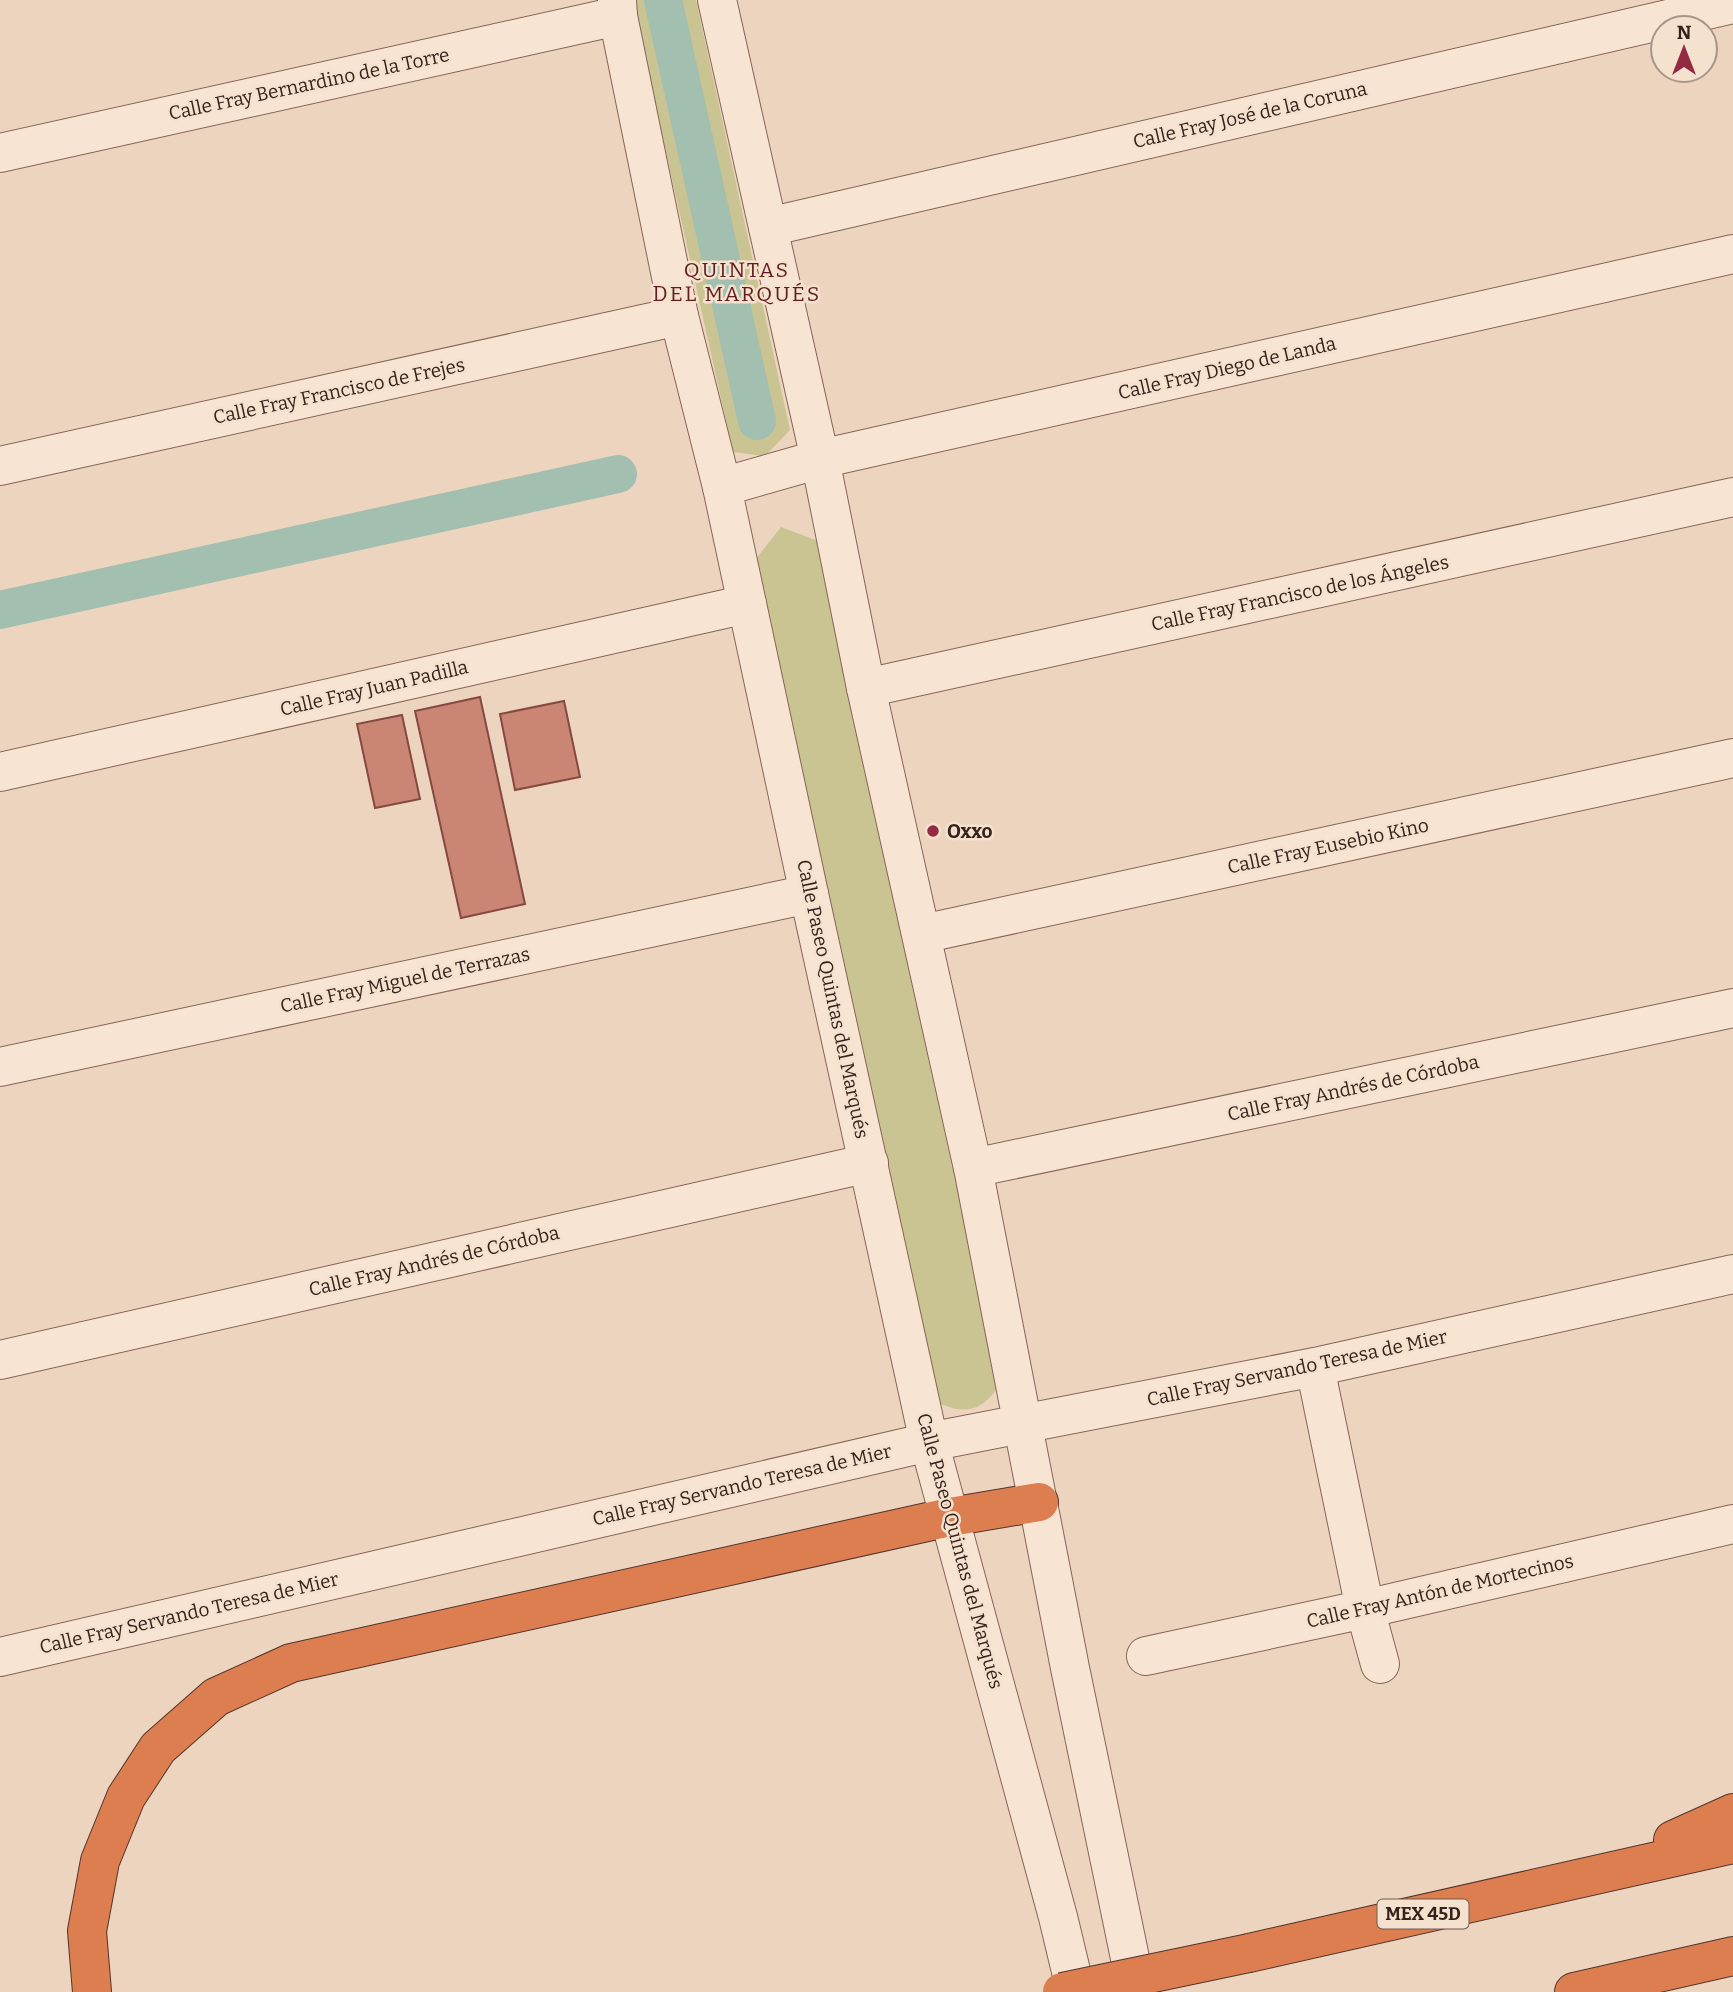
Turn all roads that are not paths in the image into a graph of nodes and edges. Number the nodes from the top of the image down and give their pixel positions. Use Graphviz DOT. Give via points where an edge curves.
graph roads {
  1 [pos="717,0"];
  2 [pos="1733,4"];
  3 [pos="617,8"];
  4 [pos="0,153"];
  5 [pos="768,226"];
  6 [pos="1733,254"];
  7 [pos="679,316"];
  8 [pos="820,459"];
  9 [pos="0,466"];
  10 [pos="722,487"];
  11 [pos="1733,497"];
  12 [pos="747,604"];
  13 [pos="866,688"];
  14 [pos="1733,758"];
  15 [pos="0,772"];
  16 [pos="809,894"];
  17 [pos="922,934"];
  18 [pos="1733,1009"];
  19 [pos="0,1067"];
  20 [pos="869,1163"];
  21 [pos="973,1168"];
  22 [pos="1733,1274"];
  23 [pos="0,1360"];
  24 [pos="1315,1367"];
  25 [pos="1023,1423"];
  26 [pos="929,1442"];
  27 [pos="1039,1502"];
  28 [pos="950,1517"];
  29 [pos="1733,1524"];
  30 [pos="1365,1609"];
  31 [pos="1146,1656"];
  32 [pos="0,1657"];
  33 [pos="1380,1664"];
  34 [pos="1733,1813"];
  35 [pos="1733,1844"];
  36 [pos="1597,1874"];
  37 [pos="1733,1956"];
  38 [pos="92,1992"];
  39 [pos="1062,1992"];
  40 [pos="1076,1992"];
  41 [pos="1138,1992"];
  42 [pos="1574,1992"];
  1 -- 5 [label="street"];
  2 -- 5 [label="street, Calle Fray José de la Coruna"];
  3 -- 4 [label="street, Calle Fray Bernardino de la Torre"];
  3 -- 7 [label="street, Calle Paseo Quintas del Marqués"];
  5 -- 8 [label="street"];
  6 -- 8 [label="street, Calle Fray Diego de Landa"];
  7 -- 9 [label="street, Calle Fray Francisco de Frejes"];
  7 -- 10 [label="street, Calle Paseo Quintas del Marqués"];
  8 -- 10 [label="street, Calle Fray Diego de Landa"];
  8 -- 13 [label="street"];
  10 -- 12 [label="street, Calle Paseo Quintas del Marqués"];
  11 -- 13 [label="street, Calle Fray Francisco de los Ángeles"];
  12 -- 15 [label="street, Calle Fray Juan Padilla"];
  12 -- 16 [label="street, Calle Paseo Quintas del Marqués"];
  13 -- 17 [label="street"];
  14 -- 17 [label="street, Calle Fray Eusebio Kino"];
  16 -- 19 [label="street, Calle Fray Miguel de Terrazas"];
  16 -- 20 [label="street, Calle Paseo Quintas del Marqués"];
  17 -- 21 [label="street"];
  18 -- 21 [label="street, Calle Fray Andrés de Córdoba"];
  20 -- 23 [label="street, Calle Fray Andrés de Córdoba"];
  20 -- 26 [label="street, Calle Paseo Quintas del Marqués"];
  21 -- 25 [label="street"];
  22 -- 24 [label="street, Calle Fray Servando Teresa de Mier"];
  24 -- 25 [label="street, Calle Fray Servando Teresa de Mier"];
  24 -- 30 [label="street"];
  25 -- 26 [label="street, Calle Fray Servando Teresa de Mier"];
  25 -- 27 [label="street"];
  26 -- 28 [label="street, Calle Paseo Quintas del Marqués"];
  26 -- 32 [label="street, Calle Fray Servando Teresa de Mier"];
  27 -- 28 [label="highway"];
  27 -- 41 [label="street"];
  28 -- 38 [label="highway" via="292,1663 216,1697 158,1748 126,1797 100,1861 87,1931"];
  28 -- 40 [label="street, Calle Paseo Quintas del Marqués"];
  29 -- 30 [label="street, Calle Fray Antón de Mortecinos"];
  30 -- 31 [label="street, Calle Fray Antón de Mortecinos"];
  30 -- 33 [label="street"];
  34 -- 36 [label="highway"];
  35 -- 36 [label="highway, MEX 45D"];
  36 -- 39 [label="highway, MEX 45D, bridge"];
  37 -- 42 [label="highway"];
}
